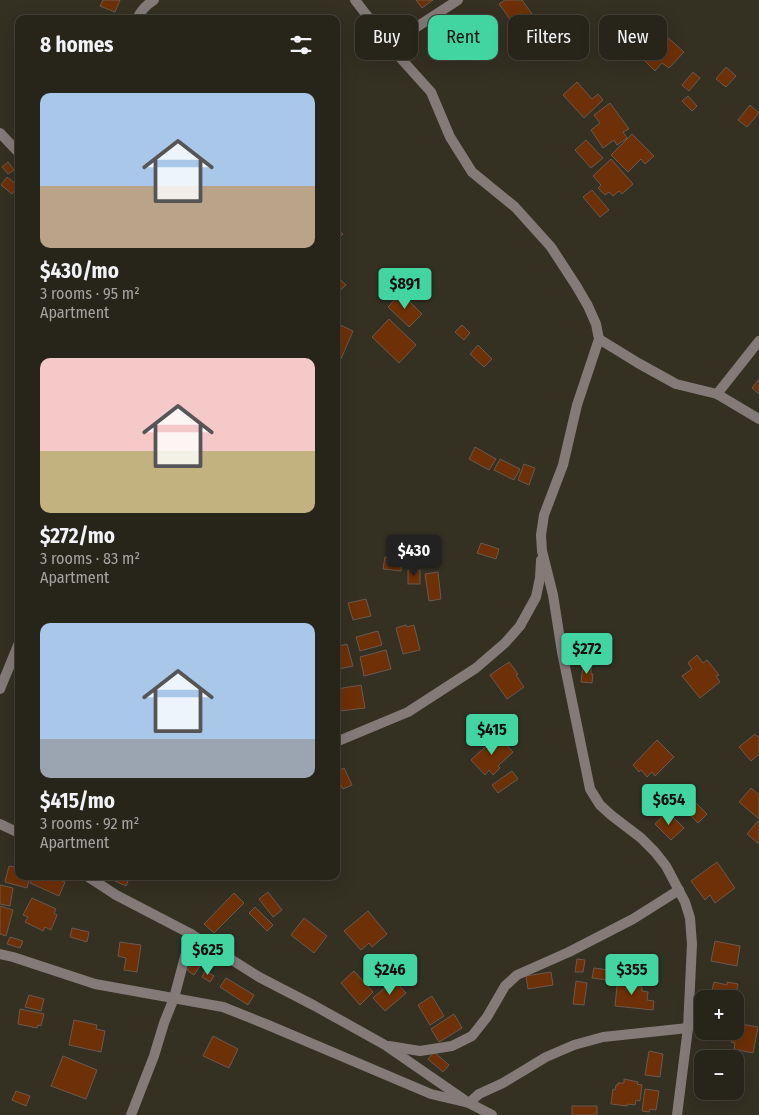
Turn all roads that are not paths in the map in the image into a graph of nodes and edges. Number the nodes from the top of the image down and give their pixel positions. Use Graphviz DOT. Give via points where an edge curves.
graph roads {
  1 [pos="154,0"];
  2 [pos="356,0"];
  3 [pos="458,0"];
  4 [pos="139,15"];
  5 [pos="367,15"];
  6 [pos="418,26"];
  7 [pos="402,60"];
  8 [pos="0,133"];
  9 [pos="15,149"];
  10 [pos="598,339"];
  11 [pos="759,342"];
  12 [pos="717,394"];
  13 [pos="759,419"];
  14 [pos="542,551"];
  15 [pos="15,653"];
  16 [pos="0,690"];
  17 [pos="340,740"];
  18 [pos="0,824"];
  19 [pos="15,831"];
  20 [pos="93,880"];
  21 [pos="679,890"];
  22 [pos="191,934"];
  23 [pos="0,954"];
  24 [pos="174,998"];
  25 [pos="688,1028"];
  26 [pos="385,1045"];
  27 [pos="469,1103"];
  28 [pos="131,1115"];
  29 [pos="492,1115"];
  30 [pos="677,1115"];
  1 -- 4 [label="street"];
  2 -- 5 [label="street"];
  3 -- 6 [label="street"];
  7 -- 10 [label="street" via="432,92 450,137 472,172 516,207 551,247 588,306"];
  8 -- 9 [label="street"];
  10 -- 12 [label="street" via="676,384"];
  10 -- 14 [label="street" via="577,405 563,465 544,514"];
  11 -- 12 [label="street"];
  12 -- 13 [label="street"];
  14 -- 17 [label="street" via="536,597 520,626 505,643 476,668 408,712"];
  14 -- 21 [label="street" via="590,789 600,805 655,852"];
  15 -- 16 [label="street"];
  18 -- 19 [label="street"];
  20 -- 22 [label="street"];
  21 -- 25 [label="street" via="690,918 692,944"];
  21 -- 26 [label="street" via="633,919 517,975 505,986 472,1036 452,1046 420,1051"];
  22 -- 24 [label="street"];
  22 -- 26 [label="street" via="259,977"];
  23 -- 24 [label="street" via="95,984"];
  24 -- 27 [label="street" via="222,1007 431,1094"];
  24 -- 28 [label="street"];
  25 -- 27 [label="street" via="602,1037 574,1045 479,1094"];
  25 -- 30 [label="street"];
  26 -- 27 [label="street"];
  27 -- 29 [label="street"];
}
